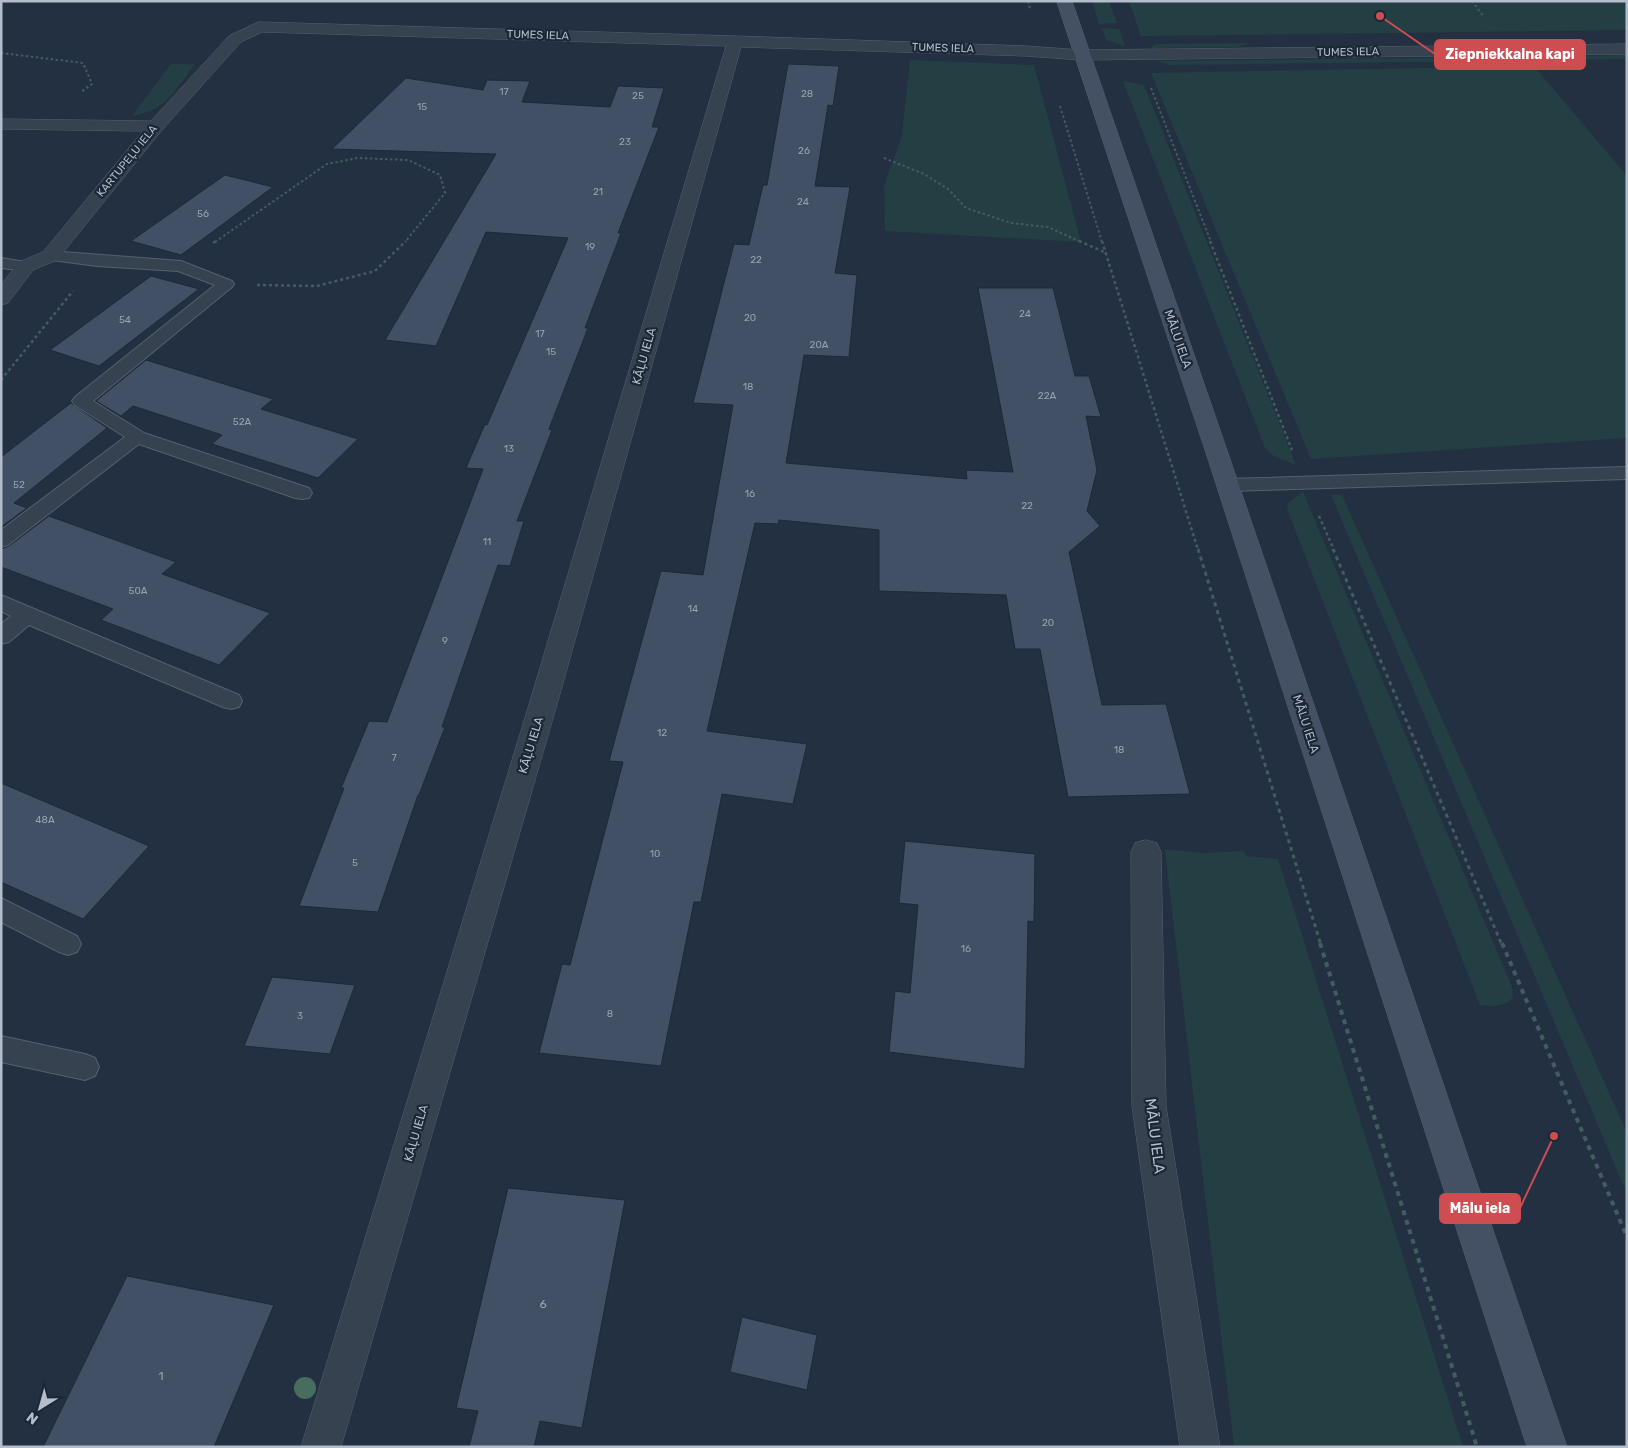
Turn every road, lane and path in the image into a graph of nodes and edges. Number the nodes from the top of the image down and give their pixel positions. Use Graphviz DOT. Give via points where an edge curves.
graph roads {
  1 [pos="1028,1"];
  2 [pos="1064,1"];
  3 [pos="259,27"];
  4 [pos="735,41"];
  5 [pos="1627,49"];
  6 [pos="1043,51"];
  7 [pos="1,53"];
  8 [pos="1081,55"];
  9 [pos="1150,86"];
  10 [pos="77,96"];
  11 [pos="1,124"];
  12 [pos="156,126"];
  13 [pos="884,158"];
  14 [pos="1104,252"];
  15 [pos="50,256"];
  16 [pos="97,261"];
  17 [pos="1,263"];
  18 [pos="26,266"];
  19 [pos="181,266"];
  20 [pos="226,284"];
  21 [pos="1,299"];
  22 [pos="1,380"];
  23 [pos="137,437"];
  24 [pos="1627,473"];
  25 [pos="1304,483"];
  26 [pos="1228,485"];
  27 [pos="302,493"];
  28 [pos="1,540"];
  29 [pos="1,602"];
  30 [pos="27,615"];
  31 [pos="1,636"];
  32 [pos="230,701"];
  33 [pos="1146,852"];
  34 [pos="1,909"];
  35 [pos="68,944"];
  36 [pos="1,1050"];
  37 [pos="86,1066"];
  38 [pos="1627,1237"];
  39 [pos="321,1447"];
  40 [pos="1200,1447"];
  41 [pos="1477,1447"];
  42 [pos="1547,1447"];
  1 -- 6 [label="path"];
  2 -- 8 [label="street, MĀLU IELA"];
  3 -- 4 [label="street, TUMES IELA"];
  3 -- 12 [label="street, KARTUPEĻU IELA" via="235,39"];
  4 -- 6 [label="street, TUMES IELA"];
  4 -- 39 [label="street, KĀĻU IELA" via="542,708"];
  5 -- 8 [label="street, TUMES IELA"];
  6 -- 8 [label="street, TUMES IELA"];
  6 -- 14 [label="path"];
  7 -- 10 [label="path" via="84,63 92,84"];
  8 -- 26 [label="street, MĀLU IELA"];
  9 -- 25 [label="path"];
  11 -- 12 [label="street"];
  12 -- 15 [label="street, KARTUPEĻU IELA"];
  13 -- 14 [label="path" via="924,174 948,189 966,208 1011,223 1048,227"];
  14 -- 41 [label="path"];
  15 -- 16 [label="lane"];
  15 -- 18 [label="street, KARTUPEĻU IELA"];
  16 -- 19 [label="lane"];
  16 -- 22 [label="path"];
  17 -- 18 [label="lane"];
  18 -- 21 [label="street"];
  19 -- 20 [label="lane"];
  19 -- 20 [label="path" via="327,164 358,158 408,160 440,175 445,194 410,238 375,271 317,286"];
  20 -- 23 [label="lane" via="80,402"];
  23 -- 27 [label="lane"];
  23 -- 28 [label="lane"];
  24 -- 25 [label="lane"];
  25 -- 26 [label="lane"];
  25 -- 38 [label="path"];
  26 -- 42 [label="street, MĀLU IELA"];
  29 -- 30 [label="lane"];
  30 -- 31 [label="lane"];
  30 -- 32 [label="lane"];
  33 -- 40 [label="street, MĀLU IELA" via="1149,1106"];
  34 -- 35 [label="lane"];
  36 -- 37 [label="lane"];
}
